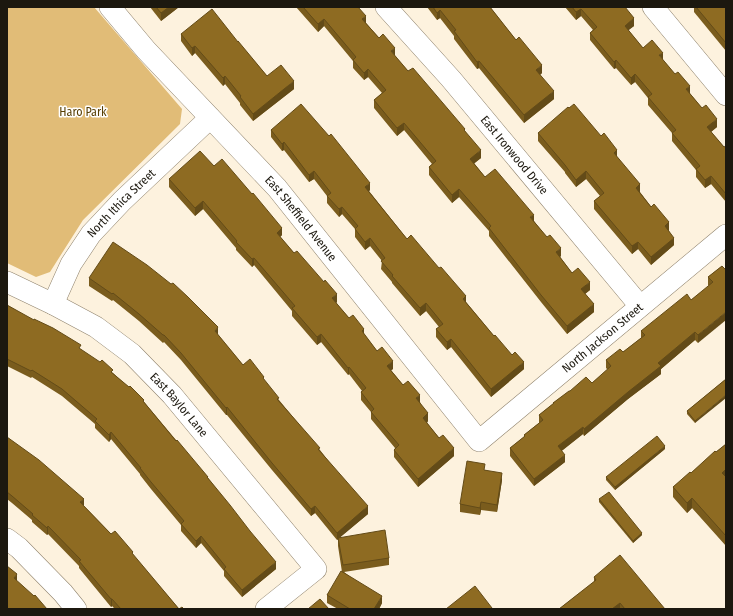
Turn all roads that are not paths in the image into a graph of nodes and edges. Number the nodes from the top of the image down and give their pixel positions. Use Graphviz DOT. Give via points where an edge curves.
graph roads {
  1 [pos="110,7"];
  2 [pos="386,7"];
  3 [pos="653,7"];
  4 [pos="726,95"];
  5 [pos="210,118"];
  6 [pos="726,235"];
  7 [pos="7,282"];
  8 [pos="53,304"];
  9 [pos="640,306"];
  10 [pos="479,441"];
  11 [pos="7,539"];
  12 [pos="76,609"];
  13 [pos="266,609"];
  1 -- 5 [label="street, East Sheffield Avenue" via="146,50"];
  2 -- 9 [label="street, East Ironwood Drive" via="451,79"];
  3 -- 4 [label="street"];
  5 -- 8 [label="street, North Ithica Street" via="90,234 71,264"];
  5 -- 10 [label="street, East Sheffield Avenue" via="277,188"];
  6 -- 9 [label="street, North Jackson Street"];
  7 -- 8 [label="street, East Baylor Lane"];
  8 -- 13 [label="street, East Baylor Lane" via="96,327 132,354 152,374 316,569"];
  9 -- 10 [label="street, North Jackson Street"];
  11 -- 12 [label="street" via="19,548"];
}
